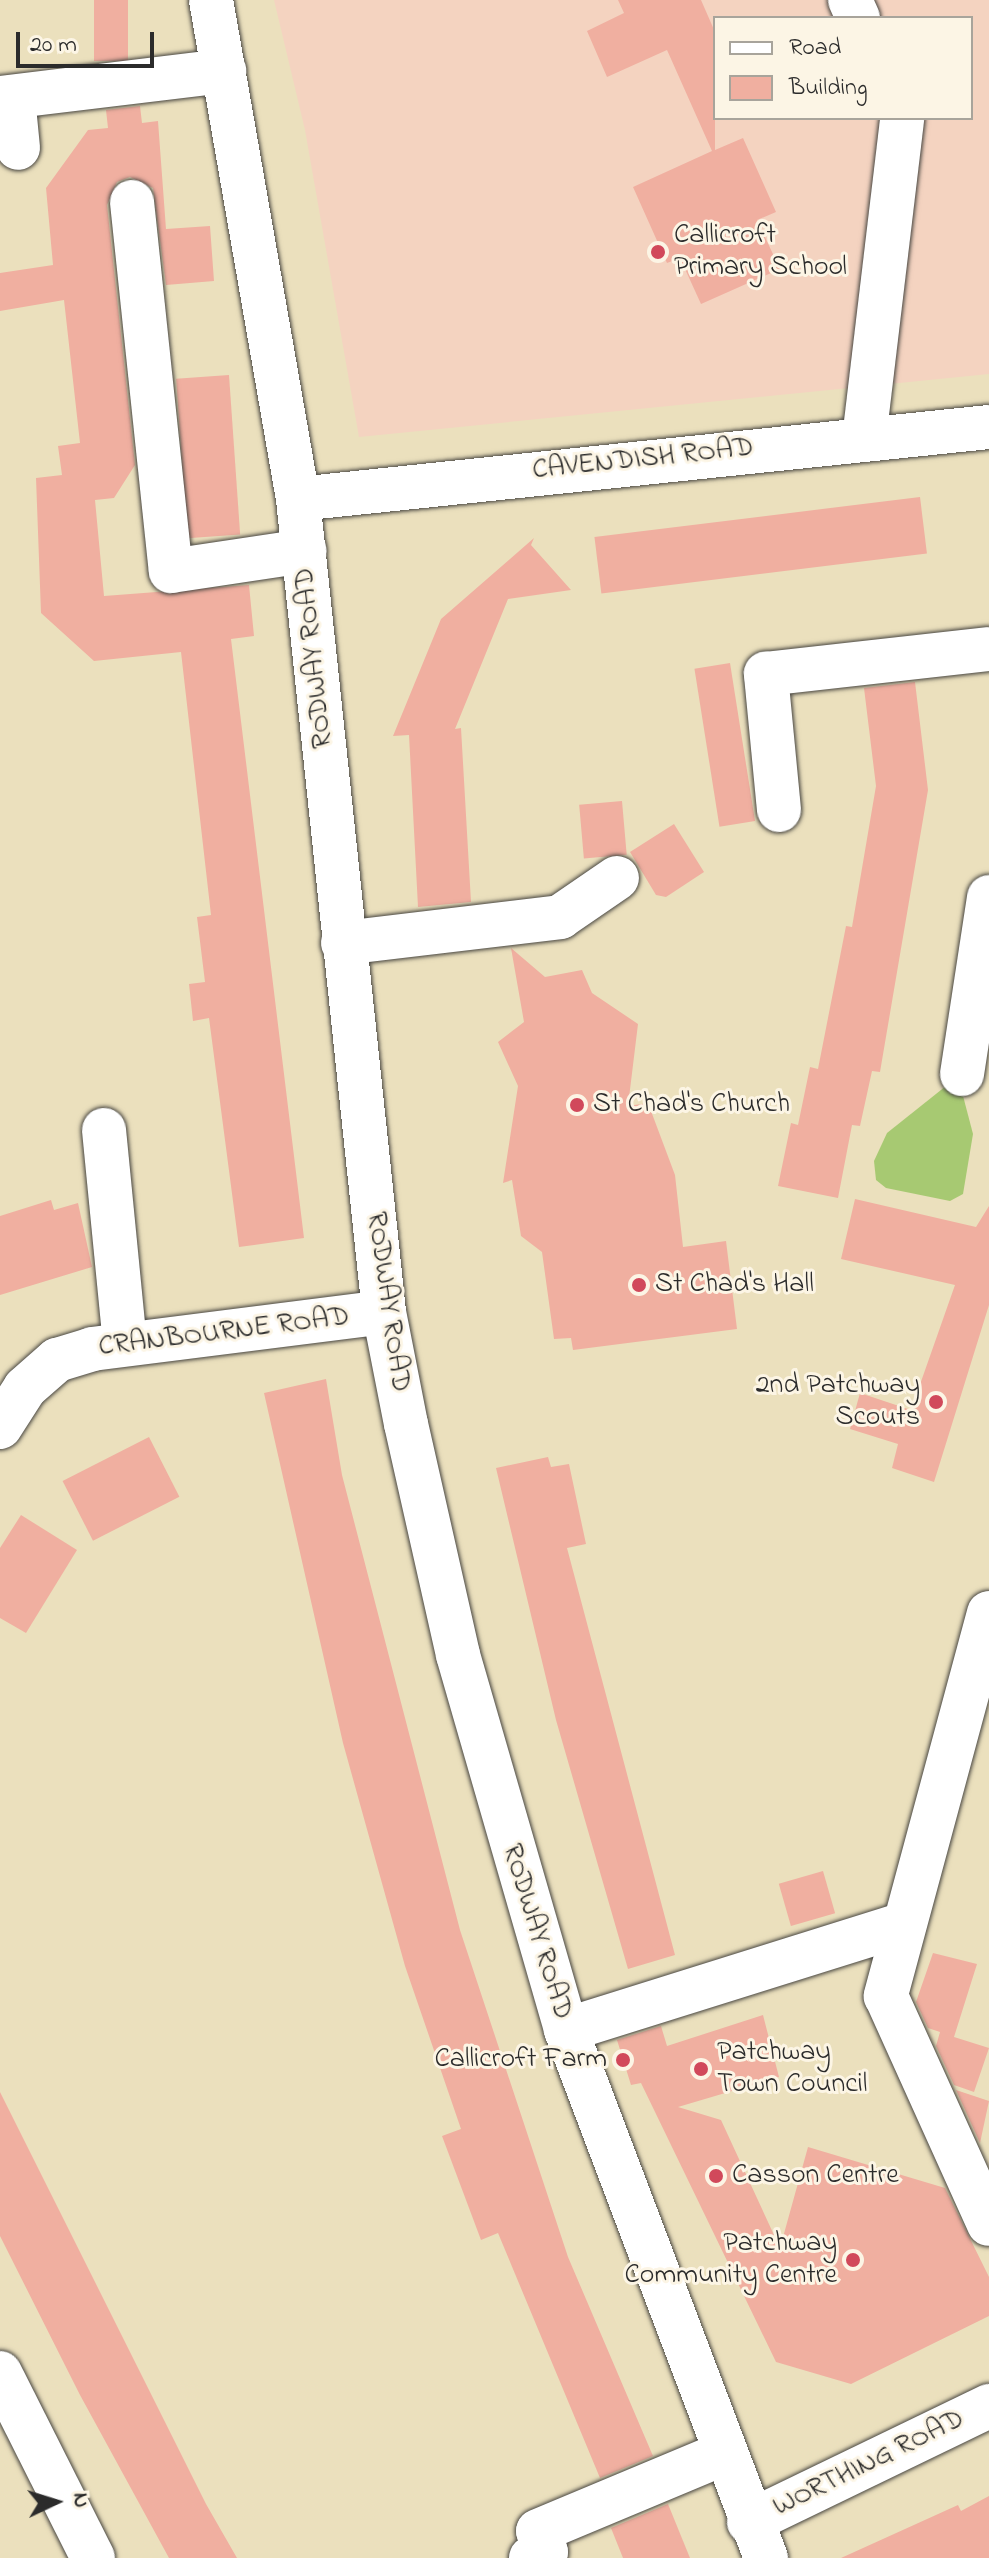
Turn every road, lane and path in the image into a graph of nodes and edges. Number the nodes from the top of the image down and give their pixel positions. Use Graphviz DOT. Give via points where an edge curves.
graph roads {
  1 [pos="211,0"];
  2 [pos="224,71"];
  3 [pos="6,97"];
  4 [pos="902,120"];
  5 [pos="18,148"];
  6 [pos="132,202"];
  7 [pos="989,432"];
  8 [pos="864,439"];
  9 [pos="298,499"];
  10 [pos="305,551"];
  11 [pos="989,649"];
  12 [pos="779,810"];
  13 [pos="617,878"];
  14 [pos="989,897"];
  15 [pos="343,943"];
  16 [pos="982,1005"];
  17 [pos="962,1074"];
  18 [pos="104,1130"];
  19 [pos="384,1312"];
  20 [pos="125,1343"];
  21 [pos="0,1427"];
  22 [pos="989,1613"];
  23 [pos="904,1924"];
  24 [pos="566,2030"];
  25 [pos="989,2224"];
  26 [pos="0,2373"];
  27 [pos="989,2406"];
  28 [pos="722,2454"];
  29 [pos="757,2540"];
  30 [pos="93,2558"];
  31 [pos="531,2558"];
  1 -- 2 [label="street, RODWAY ROAD"];
  2 -- 3 [label="street"];
  2 -- 9 [label="street, RODWAY ROAD"];
  3 -- 5 [label="street"];
  4 -- 8 [label="street"];
  6 -- 10 [label="street" via="171,571"];
  7 -- 8 [label="street, CAVENDISH ROAD"];
  8 -- 9 [label="street, CAVENDISH ROAD"];
  9 -- 10 [label="street, RODWAY ROAD"];
  10 -- 15 [label="street, RODWAY ROAD"];
  11 -- 12 [label="street" via="766,674"];
  13 -- 15 [label="street" via="560,917"];
  14 -- 16 [label="street"];
  15 -- 19 [label="street, RODWAY ROAD"];
  16 -- 17 [label="street"];
  18 -- 20 [label="street"];
  19 -- 20 [label="street, CRANBOURNE ROAD"];
  19 -- 24 [label="street, RODWAY ROAD" via="458,1655"];
  20 -- 21 [label="street, CRANBOURNE ROAD" via="57,1360 25,1388"];
  22 -- 23 [label="street"];
  23 -- 24 [label="street"];
  23 -- 25 [label="street" via="886,1996"];
  24 -- 28 [label="street, RODWAY ROAD"];
  26 -- 30 [label="street"];
  27 -- 29 [label="street, WORTHING ROAD"];
  28 -- 29 [label="street, RODWAY ROAD"];
  28 -- 31 [label="street" via="538,2531 546,2552"];
}
